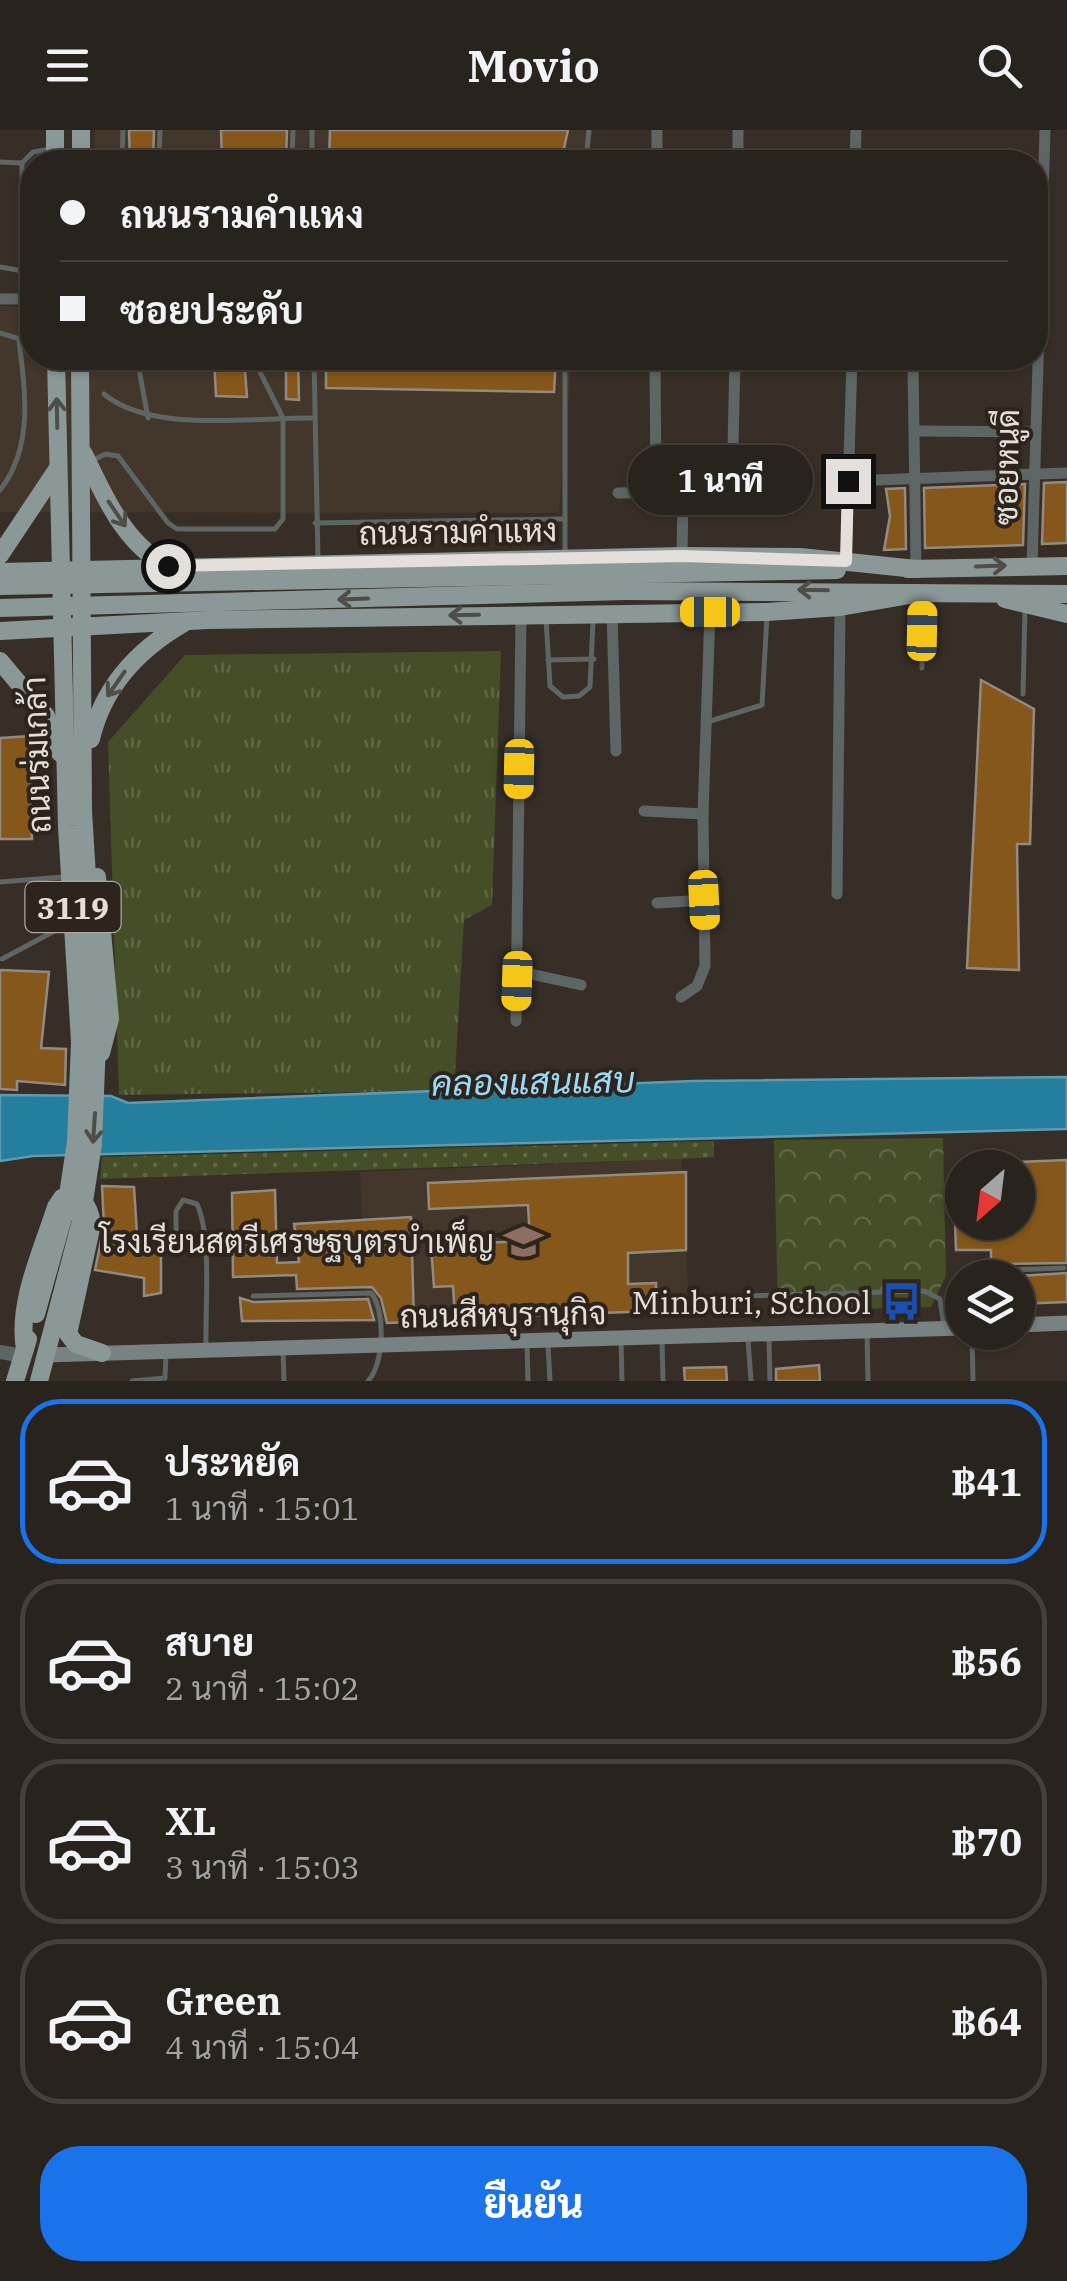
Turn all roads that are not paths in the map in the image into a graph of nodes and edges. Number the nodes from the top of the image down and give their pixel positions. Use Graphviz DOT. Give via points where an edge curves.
graph roads {
  1 [pos="0,333"];
  2 [pos="19,342"];
  3 [pos="20,356"];
  4 [pos="21,370"];
  5 [pos="56,370"];
  6 [pos="81,370"];
  7 [pos="139,370"];
  8 [pos="260,370"];
  9 [pos="314,370"];
  10 [pos="565,370"];
  11 [pos="655,370"];
  12 [pos="735,370"];
  13 [pos="852,370"];
  14 [pos="913,370"];
  15 [pos="1035,370"];
  16 [pos="104,394"];
  17 [pos="148,418"];
  18 [pos="284,418"];
  19 [pos="315,418"];
  20 [pos="914,430"];
  21 [pos="1033,432"];
  22 [pos="85,456"];
  23 [pos="58,468"];
  24 [pos="1032,473"];
  25 [pos="1067,473"];
  26 [pos="915,476"];
  27 [pos="848,481"];
  28 [pos="0,490"];
  29 [pos="656,491"];
  30 [pos="618,493"];
  31 [pos="682,496"];
  32 [pos="564,519"];
  33 [pos="316,523"];
  34 [pos="0,555"];
  35 [pos="682,556"];
  36 [pos="1067,557"];
  37 [pos="565,560"];
  38 [pos="846,561"];
  39 [pos="318,563"];
  40 [pos="210,565"];
  41 [pos="1032,565"];
  42 [pos="168,566"];
  43 [pos="1067,566"];
  44 [pos="82,568"];
  45 [pos="916,569"];
  46 [pos="60,570"];
  47 [pos="0,572"];
  48 [pos="625,583"];
  49 [pos="0,586"];
  50 [pos="1067,594"];
  51 [pos="916,595"];
  52 [pos="994,595"];
  53 [pos="840,607"];
  54 [pos="1025,607"];
  55 [pos="0,608"];
  56 [pos="710,612"];
  57 [pos="767,612"];
  58 [pos="603,613"];
  59 [pos="521,614"];
  60 [pos="546,614"];
  61 [pos="1067,614"];
  62 [pos="208,620"];
  63 [pos="187,621"];
  64 [pos="62,624"];
  65 [pos="82,624"];
  66 [pos="0,631"];
  67 [pos="594,658"];
  68 [pos="548,660"];
  69 [pos="0,661"];
  70 [pos="922,668"];
  71 [pos="1022,694"];
  72 [pos="706,722"];
  73 [pos="616,751"];
  74 [pos="75,773"];
  75 [pos="644,811"];
  76 [pos="702,814"];
  77 [pos="76,830"];
  78 [pos="63,878"];
  79 [pos="0,882"];
  80 [pos="837,894"];
  81 [pos="704,900"];
  82 [pos="657,903"];
  83 [pos="62,927"];
  84 [pos="2,959"];
  85 [pos="517,972"];
  86 [pos="581,985"];
  87 [pos="681,997"];
  88 [pos="516,1022"];
  89 [pos="73,1214"];
  90 [pos="203,1244"];
  91 [pos="1064,1268"];
  92 [pos="1035,1269"];
  93 [pos="253,1296"];
  94 [pos="743,1296"];
  95 [pos="1067,1323"];
  96 [pos="1035,1324"];
  97 [pos="944,1329"];
  98 [pos="867,1331"];
  99 [pos="769,1334"];
  100 [pos="748,1335"];
  101 [pos="662,1338"];
  102 [pos="620,1339"];
  103 [pos="548,1341"];
  104 [pos="527,1342"];
  105 [pos="380,1344"];
  106 [pos="283,1346"];
  107 [pos="206,1349"];
  108 [pos="166,1350"];
  109 [pos="972,1350"];
  110 [pos="0,1352"];
  111 [pos="24,1352"];
  112 [pos="102,1353"];
  113 [pos="45,1355"];
  114 [pos="165,1380"];
  115 [pos="15,1381"];
  116 [pos="40,1381"];
  117 [pos="132,1381"];
  118 [pos="284,1381"];
  119 [pos="368,1381"];
  120 [pos="528,1381"];
  121 [pos="550,1381"];
  122 [pos="622,1381"];
  123 [pos="663,1381"];
  124 [pos="751,1381"];
  125 [pos="770,1381"];
  126 [pos="868,1381"];
  127 [pos="972,1381"];
  1 -- 2 [label="lane"];
  2 -- 3 [label="lane"];
  4 -- 28 [label="lane" via="25,426"];
  23 -- 5 [label="main road, ถนนร่มเกล้า / 3119, one-way"];
  6 -- 22 [label="main road, ถนนร่มเกล้า / 3119"];
  7 -- 17 [label="lane"];
  8 -- 18 [label="lane"];
  9 -- 19 [label="lane"];
  10 -- 32 [label="lane"];
  11 -- 29 [label="street"];
  12 -- 31 [label="street" via="734,486"];
  13 -- 27 [label="street"];
  14 -- 20 [label="street"];
  15 -- 21 [label="street, ซอยหนูดี"];
  16 -- 17 [label="lane"];
  17 -- 18 [label="lane"];
  18 -- 19 [label="lane"];
  18 -- 22 [label="lane" via="283,518 275,529 177,529 118,456"];
  19 -- 33 [label="lane"];
  20 -- 21 [label="street"];
  20 -- 26 [label="street"];
  21 -- 24 [label="street, ซอยหนูดี"];
  22 -- 42 [label="main road, one-way" via="123,525 148,555"];
  22 -- 44 [label="main road, ถนนร่มเกล้า / 3119"];
  23 -- 34 [label="main road"];
  23 -- 46 [label="main road, ถนนร่มเกล้า / 3119"];
  24 -- 25 [label="street"];
  24 -- 26 [label="street"];
  24 -- 41 [label="street, ซอยหนูดี"];
  26 -- 27 [label="street"];
  26 -- 45 [label="street"];
  27 -- 38 [label="street"];
  29 -- 30 [label="street"];
  29 -- 31 [label="street"];
  31 -- 35 [label="street"];
  32 -- 33 [label="lane"];
  32 -- 37 [label="lane"];
  33 -- 39 [label="lane"];
  35 -- 37 [label="main road, ถนนรามคำแหง"];
  35 -- 38 [label="main road, ถนนรามคำแหง"];
  36 -- 41 [label="main road"];
  37 -- 39 [label="main road, ถนนรามคำแหง"];
  38 -- 45 [label="main road, ถนนรามคำแหง"];
  39 -- 40 [label="main road, ถนนรามคำแหง"];
  40 -- 42 [label="main road, ถนนรามคำแหง"];
  40 -- 62 [label="main road" via="160,580 139,601 151,612"];
  41 -- 43 [label="main road, ถนนรามคำแหง"];
  45 -- 41 [label="main road, ถนนรามคำแหง, one-way"];
  42 -- 44 [label="main road, ถนนรามคำแหง"];
  44 -- 46 [label="main road, ถนนรามคำแหง"];
  44 -- 65 [label="main road, ถนนร่มเกล้า / 3119"];
  45 -- 48 [label="main road, ถนนรามคำแหง"];
  46 -- 47 [label="main road, ถนนรามคำแหง"];
  46 -- 64 [label="main road, ถนนร่มเกล้า / 3119"];
  48 -- 49 [label="main road, ถนนรามคำแหง, bridge"];
  51 -- 48 [label="main road, ถนนรามคำแหง, one-way"];
  48 -- 55 [label="main road, ถนนรามคำแหง, one-way, bridge"];
  50 -- 52 [label="main road, ถนนรามคำแหง"];
  51 -- 52 [label="main road, ถนนรามคำแหง"];
  51 -- 53 [label="main road, ถนนรามคำแหง"];
  51 -- 70 [label="lane"];
  52 -- 54 [label="main road"];
  53 -- 57 [label="main road, ถนนรามคำแหง"];
  53 -- 80 [label="street"];
  54 -- 61 [label="main road"];
  54 -- 71 [label="lane"];
  56 -- 57 [label="main road, ถนนรามคำแหง"];
  56 -- 58 [label="main road, ถนนรามคำแหง"];
  56 -- 72 [label="street"];
  57 -- 72 [label="lane" via="762,705"];
  58 -- 60 [label="main road, ถนนรามคำแหง"];
  58 -- 67 [label="lane"];
  58 -- 73 [label="street"];
  59 -- 60 [label="main road, ถนนรามคำแหง"];
  59 -- 62 [label="main road, ถนนรามคำแหง, one-way"];
  59 -- 85 [label="street"];
  60 -- 68 [label="lane"];
  62 -- 63 [label="main road, ถนนรามคำแหง"];
  63 -- 65 [label="main road, ถนนรามคำแหง"];
  63 -- 74 [label="main road, one-way" via="145,649 109,693"];
  64 -- 65 [label="main road, ถนนรามคำแหง"];
  64 -- 66 [label="main road, ถนนรามคำแหง"];
  64 -- 74 [label="main road, ถนนร่มเกล้า / 3119"];
  65 -- 74 [label="main road, ถนนร่มเกล้า / 3119"];
  67 -- 68 [label="lane"];
  67 -- 68 [label="lane" via="590,688 563,697 552,690"];
  69 -- 74 [label="main road" via="46,716"];
  72 -- 76 [label="street"];
  74 -- 77 [label="main road, ถนนร่มเกล้า / 3119"];
  75 -- 76 [label="street"];
  76 -- 81 [label="street"];
  77 -- 78 [label="main road"];
  77 -- 83 [label="main road" via="102,901 110,1019 106,1049 88,1062 73,1056 70,1044"];
  77 -- 89 [label="main road, ถนนร่มเกล้า / 3119, bridge" via="93,1144"];
  78 -- 79 [label="lane"];
  78 -- 83 [label="main road"];
  81 -- 82 [label="street"];
  81 -- 87 [label="street" via="705,966 697,986"];
  83 -- 84 [label="lane"];
  85 -- 86 [label="street"];
  85 -- 88 [label="street"];
  89 -- 111 [label="main road, ถนนร่มเกล้า / 3119"];
  89 -- 113 [label="main road, ถนนร่มเกล้า / 3119"];
  90 -- 90 [label="lane" via="198,1204 184,1200 176,1211 176,1238"];
  90 -- 107 [label="lane"];
  91 -- 92 [label="lane"];
  93 -- 105 [label="lane" via="371,1293"];
  94 -- 97 [label="lane" via="924,1292 940,1300"];
  95 -- 96 [label="main road"];
  97 -- 98 [label="main road, ถนนสีหบุรานุกิจ"];
  98 -- 99 [label="main road, ถนนสีหบุรานุกิจ"];
  98 -- 126 [label="lane"];
  99 -- 100 [label="main road, ถนนสีหบุรานุกิจ"];
  99 -- 125 [label="lane"];
  100 -- 101 [label="main road, ถนนสีหบุรานุกิจ"];
  100 -- 124 [label="lane"];
  101 -- 102 [label="main road, ถนนสีหบุรานุกิจ"];
  101 -- 123 [label="lane"];
  102 -- 103 [label="main road, ถนนสีหบุรานุกิจ"];
  102 -- 122 [label="lane"];
  103 -- 104 [label="main road, ถนนสีหบุรานุกิจ"];
  103 -- 121 [label="lane"];
  104 -- 105 [label="main road, ถนนสีหบุรานุกิจ"];
  104 -- 120 [label="lane"];
  105 -- 106 [label="main road, ถนนสีหบุรานุกิจ"];
  105 -- 119 [label="lane"];
  106 -- 107 [label="main road, ถนนสีหบุรานุกิจ"];
  106 -- 118 [label="lane"];
  107 -- 108 [label="main road, ถนนสีหบุรานุกิจ"];
  108 -- 112 [label="main road, ถนนสีหบุรานุกิจ"];
  108 -- 114 [label="lane"];
  109 -- 127 [label="lane"];
  110 -- 111 [label="street"];
  111 -- 112 [label="main road" via="32,1280 56,1207 72,1198 90,1208 92,1224 68,1334"];
  111 -- 115 [label="main road, ถนนร่มเกล้า / 3119"];
  112 -- 113 [label="main road, ถนนสีหบุรานุกิจ"];
  113 -- 116 [label="main road, ถนนร่มเกล้า / 3119"];
  114 -- 117 [label="lane"];
}
